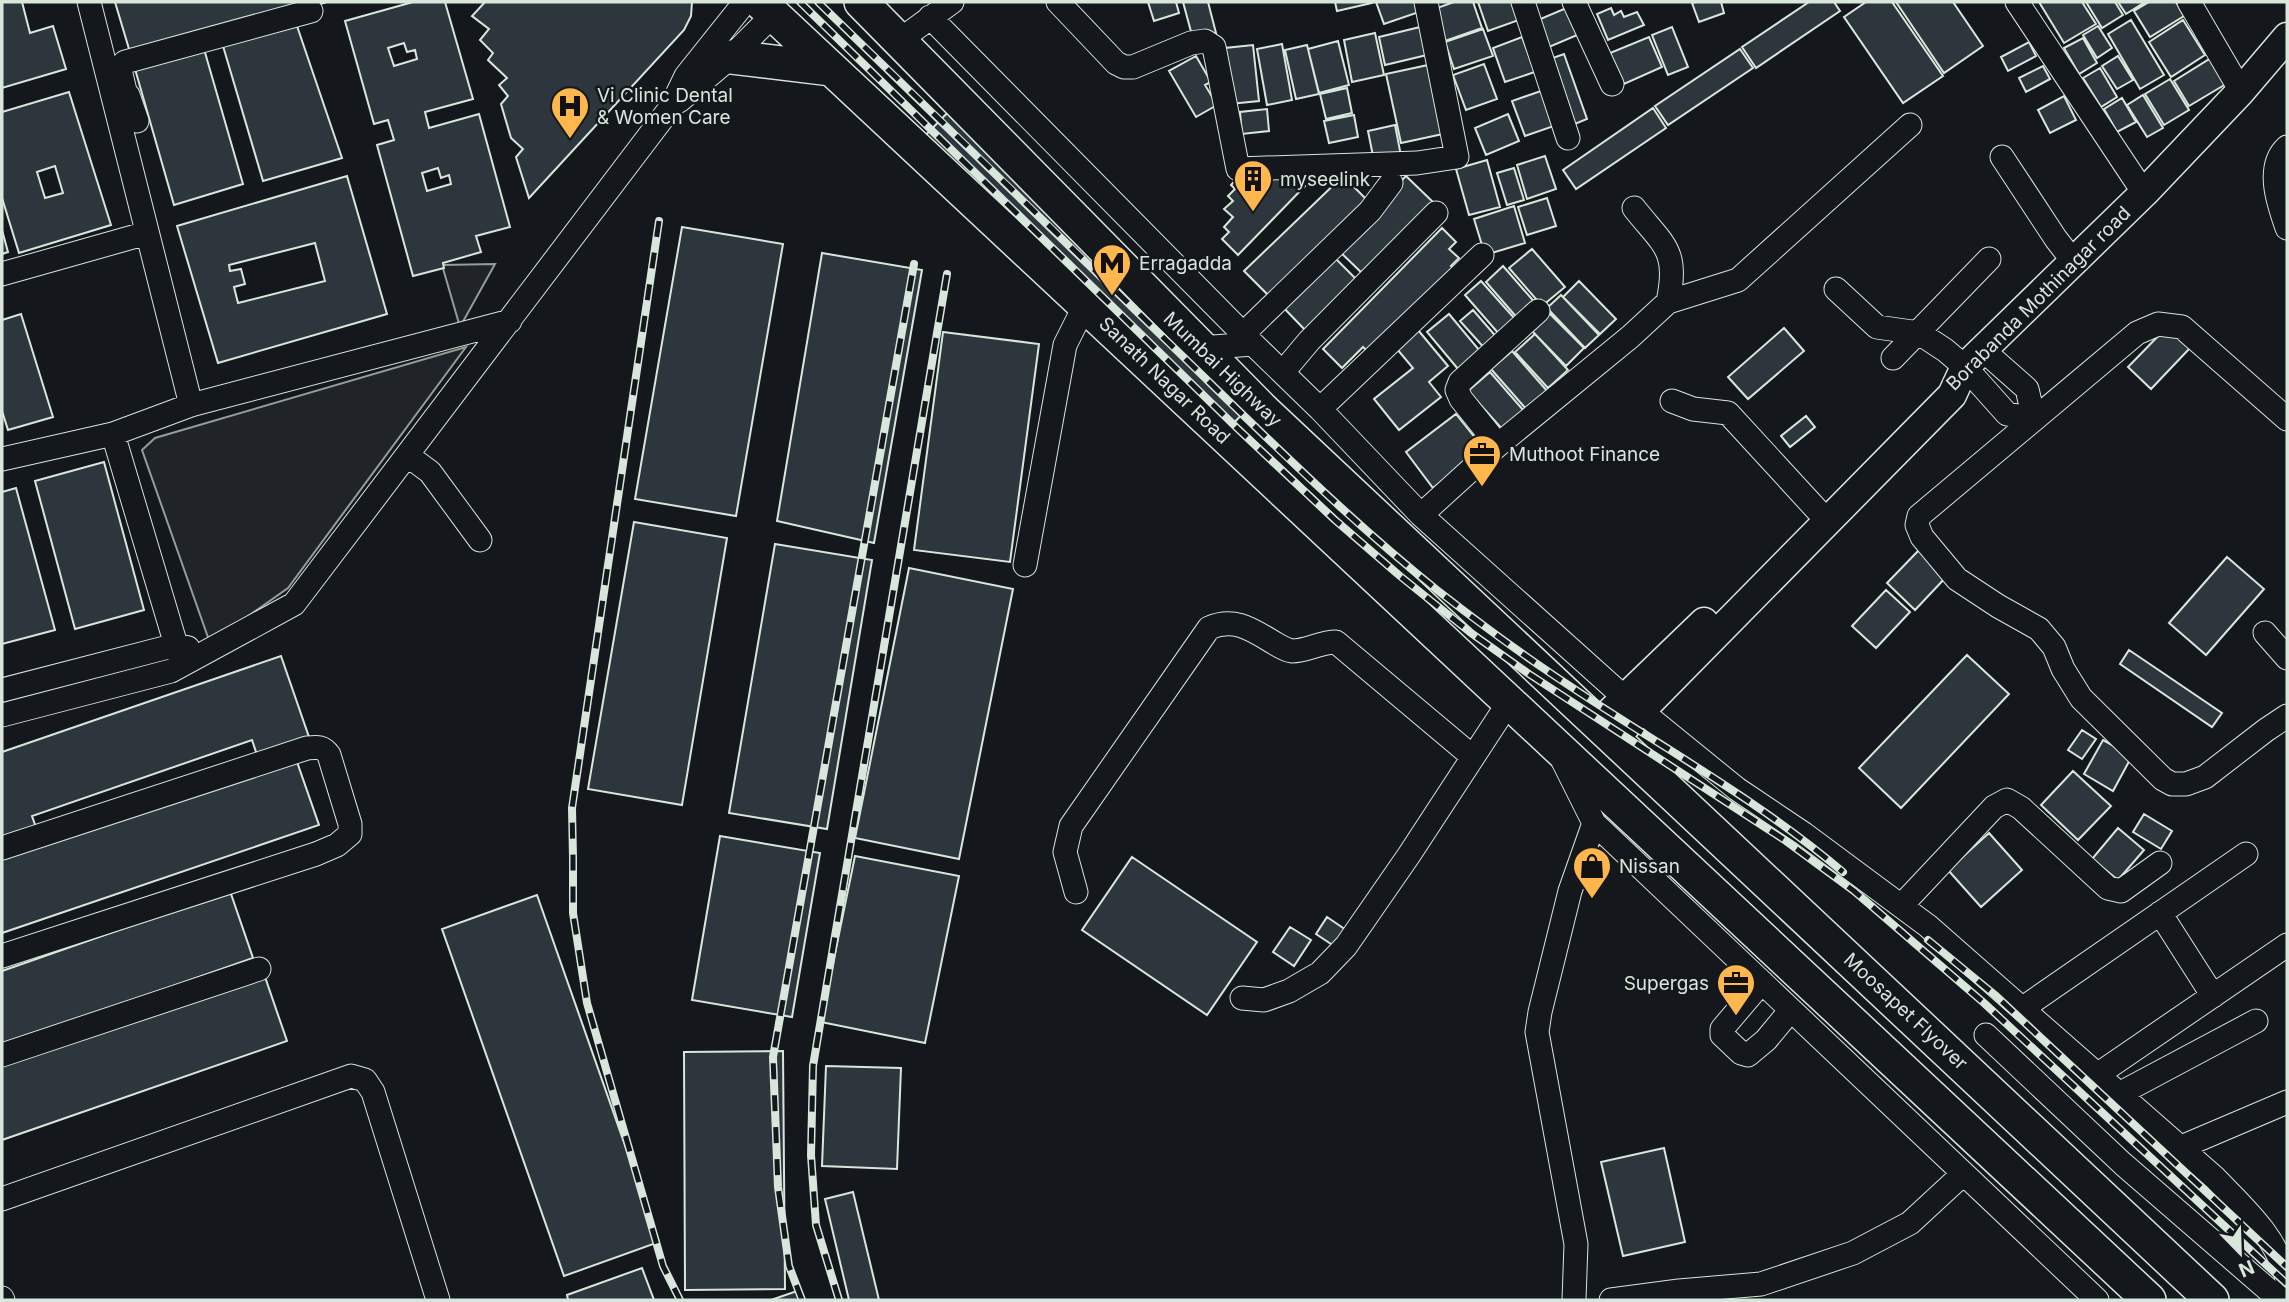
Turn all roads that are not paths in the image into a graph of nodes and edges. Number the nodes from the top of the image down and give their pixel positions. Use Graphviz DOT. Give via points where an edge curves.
graph roads {
  1 [pos="89,2"];
  2 [pos="861,2"];
  3 [pos="952,2"];
  4 [pos="1058,2"];
  5 [pos="1427,2"];
  6 [pos="1523,2"];
  7 [pos="1574,2"];
  8 [pos="2017,2"];
  9 [pos="2189,2"];
  10 [pos="760,6"];
  11 [pos="311,11"];
  12 [pos="930,18"];
  13 [pos="2287,37"];
  14 [pos="900,40"];
  15 [pos="731,57"];
  16 [pos="831,69"];
  17 [pos="1612,84"];
  18 [pos="2241,91"];
  19 [pos="671,107"];
  20 [pos="126,108"];
  21 [pos="1910,125"];
  22 [pos="1568,138"];
  23 [pos="2287,147"];
  24 [pos="2002,157"];
  25 [pos="1074,163"];
  26 [pos="1391,183"];
  27 [pos="1045,189"];
  28 [pos="2144,193"];
  29 [pos="1634,208"];
  30 [pos="1436,213"];
  31 [pos="2287,228"];
  32 [pos="147,233"];
  33 [pos="1482,255"];
  34 [pos="1989,259"];
  35 [pos="2073,261"];
  36 [pos="2,274"];
  37 [pos="1836,289"];
  38 [pos="1668,302"];
  39 [pos="1086,305"];
  40 [pos="1538,310"];
  41 [pos="510,321"];
  42 [pos="1919,333"];
  43 [pos="1248,339"];
  44 [pos="1200,348"];
  45 [pos="1893,358"];
  46 [pos="1968,368"];
  47 [pos="1283,372"];
  48 [pos="1672,401"];
  49 [pos="191,405"];
  50 [pos="1320,409"];
  51 [pos="2034,419"];
  52 [pos="2287,419"];
  53 [pos="113,434"];
  54 [pos="1499,445"];
  55 [pos="407,454"];
  56 [pos="1314,456"];
  57 [pos="2,459"];
  58 [pos="1282,490"];
  59 [pos="1818,511"];
  60 [pos="1421,515"];
  61 [pos="480,540"];
  62 [pos="1424,560"];
  63 [pos="1025,565"];
  64 [pos="1392,593"];
  65 [pos="2265,634"];
  66 [pos="176,645"];
  67 [pos="205,653"];
  68 [pos="2287,658"];
  69 [pos="2,690"];
  70 [pos="1509,702"];
  71 [pos="1633,704"];
  72 [pos="2,715"];
  73 [pos="2287,716"];
  74 [pos="1605,732"];
  75 [pos="1473,757"];
  76 [pos="1604,813"];
  77 [pos="2,848"];
  78 [pos="2246,854"];
  79 [pos="2160,863"];
  80 [pos="1076,892"];
  81 [pos="1901,905"];
  82 [pos="2160,913"];
  83 [pos="2287,945"];
  84 [pos="2,956"];
  85 [pos="259,969"];
  86 [pos="1762,982"];
  87 [pos="2213,996"];
  88 [pos="1242,998"];
  89 [pos="2022,1008"];
  90 [pos="1790,1011"];
  91 [pos="2256,1021"];
  92 [pos="1986,1035"];
  93 [pos="2,1055"];
  94 [pos="2097,1075"];
  95 [pos="2119,1094"];
  96 [pos="2287,1102"];
  97 [pos="2179,1148"];
  98 [pos="1963,1174"];
  99 [pos="2,1199"];
  100 [pos="2283,1258"];
  101 [pos="2287,1279"];
  102 [pos="438,1300"];
  103 [pos="1574,1300"];
  104 [pos="1611,1300"];
  105 [pos="2097,1300"];
  106 [pos="2149,1300"];
  107 [pos="2212,1300"];
  108 [pos="2280,1300"];
  1 -- 20 [label="street"];
  2 -- 14 [label="highway, Mumbai Highway"];
  3 -- 12 [label="street"];
  4 -- 5 [label="street" via="1124,67 1191,43 1205,41 1214,47 1238,169 1417,163 1457,157"];
  6 -- 22 [label="street"];
  7 -- 17 [label="street"];
  8 -- 28 [label="street"];
  9 -- 18 [label="street"];
  10 -- 15 [label="street"];
  10 -- 16 [label="highway, Sanath Nagar Road"];
  10 -- 19 [label="street" via="686,76"];
  11 -- 20 [label="street" via="125,62 120,70"];
  12 -- 14 [label="street"];
  12 -- 25 [label="street"];
  13 -- 18 [label="main road, Borabanda Mothinagar road"];
  14 -- 27 [label="highway, Mumbai Highway"];
  15 -- 16 [label="highway"];
  15 -- 19 [label="street"];
  16 -- 39 [label="highway, Sanath Nagar Road"];
  18 -- 28 [label="main road, Borabanda Mothinagar road"];
  19 -- 41 [label="street"];
  20 -- 32 [label="street"];
  21 -- 38 [label="street" via="1738,281"];
  23 -- 31 [label="street" via="2275,185"];
  24 -- 35 [label="street"];
  25 -- 27 [label="street"];
  25 -- 43 [label="street"];
  26 -- 43 [label="street"];
  27 -- 44 [label="highway, Mumbai Highway"];
  28 -- 35 [label="main road, Borabanda Mothinagar road"];
  29 -- 38 [label="street" via="1670,254 1673,281"];
  30 -- 47 [label="street"];
  32 -- 36 [label="street"];
  32 -- 49 [label="street"];
  33 -- 50 [label="street"];
  34 -- 42 [label="street"];
  35 -- 46 [label="main road, Borabanda Mothinagar road"];
  37 -- 42 [label="street" via="1877,327"];
  38 -- 54 [label="street"];
  39 -- 58 [label="highway, Sanath Nagar Road"];
  39 -- 63 [label="street" via="1065,345"];
  40 -- 54 [label="street" via="1460,382 1457,390"];
  41 -- 49 [label="street"];
  41 -- 55 [label="street"];
  42 -- 45 [label="street"];
  42 -- 46 [label="street"];
  43 -- 44 [label="street"];
  43 -- 47 [label="street"];
  44 -- 56 [label="highway, Mumbai Highway"];
  46 -- 51 [label="street" via="2007,414"];
  46 -- 59 [label="main road, Borabanda Mothinagar road"];
  46 -- 71 [label="main road" via="1952,395"];
  47 -- 50 [label="street"];
  48 -- 59 [label="street" via="1728,413"];
  49 -- 53 [label="street"];
  50 -- 60 [label="street"];
  51 -- 52 [label="street" via="2137,333 2158,324 2182,327"];
  51 -- 73 [label="street" via="1919,516 1917,525 1923,537 1957,579 2039,629 2081,698 2172,784 2186,785 2205,777"];
  53 -- 57 [label="street"];
  53 -- 66 [label="street"];
  54 -- 60 [label="street"];
  55 -- 61 [label="street" via="430,472"];
  55 -- 67 [label="street" via="293,604"];
  56 -- 58 [label="highway"];
  56 -- 62 [label="highway, Mumbai Highway"];
  58 -- 64 [label="highway, Sanath Nagar Road"];
  59 -- 71 [label="main road, Borabanda Mothinagar road"];
  60 -- 71 [label="street"];
  62 -- 64 [label="highway"];
  62 -- 74 [label="highway, Mumbai Highway"];
  64 -- 70 [label="highway, Sanath Nagar Road"];
  65 -- 68 [label="street"];
  66 -- 67 [label="street"];
  66 -- 69 [label="street"];
  67 -- 72 [label="street" via="171,671"];
  70 -- 75 [label="street"];
  70 -- 76 [label="highway, Sanath Nagar Road" via="1556,746"];
  71 -- 74 [label="main road, Borabanda Mothinagar road"];
  71 -- 81 [label="street" via="1737,789"];
  74 -- 107 [label="highway, Moosapet Flyover"];
  75 -- 80 [label="street" via="1336,642 1292,650 1245,626 1223,622 1209,628 1071,826 1065,852"];
  75 -- 88 [label="street" via="1346,946 1320,973 1289,991 1264,1000"];
  76 -- 86 [label="street"];
  76 -- 103 [label="street" via="1570,891 1537,1032 1576,1244"];
  76 -- 106 [label="highway"];
  77 -- 84 [label="street" via="317,747 330,755 350,824 350,834 344,840 316,854"];
  78 -- 82 [label="street"];
  79 -- 81 [label="street" via="2121,891 2108,888 2007,800 1994,807"];
  81 -- 89 [label="street"];
  82 -- 87 [label="street"];
  82 -- 89 [label="street"];
  83 -- 87 [label="street"];
  85 -- 93 [label="street"];
  86 -- 90 [label="street"];
  86 -- 90 [label="street" via="1721,1035 1748,1055"];
  87 -- 94 [label="street"];
  89 -- 94 [label="street"];
  90 -- 98 [label="street"];
  91 -- 95 [label="street"];
  92 -- 108 [label="street" via="2123,1164"];
  94 -- 95 [label="street"];
  95 -- 97 [label="street"];
  96 -- 97 [label="street"];
  97 -- 100 [label="street" via="2256,1221"];
  98 -- 104 [label="street" via="1910,1223 1853,1253 1761,1284"];
  98 -- 105 [label="street"];
  99 -- 102 [label="street" via="351,1076 365,1080 373,1092"];
  100 -- 101 [label="street"];
}
